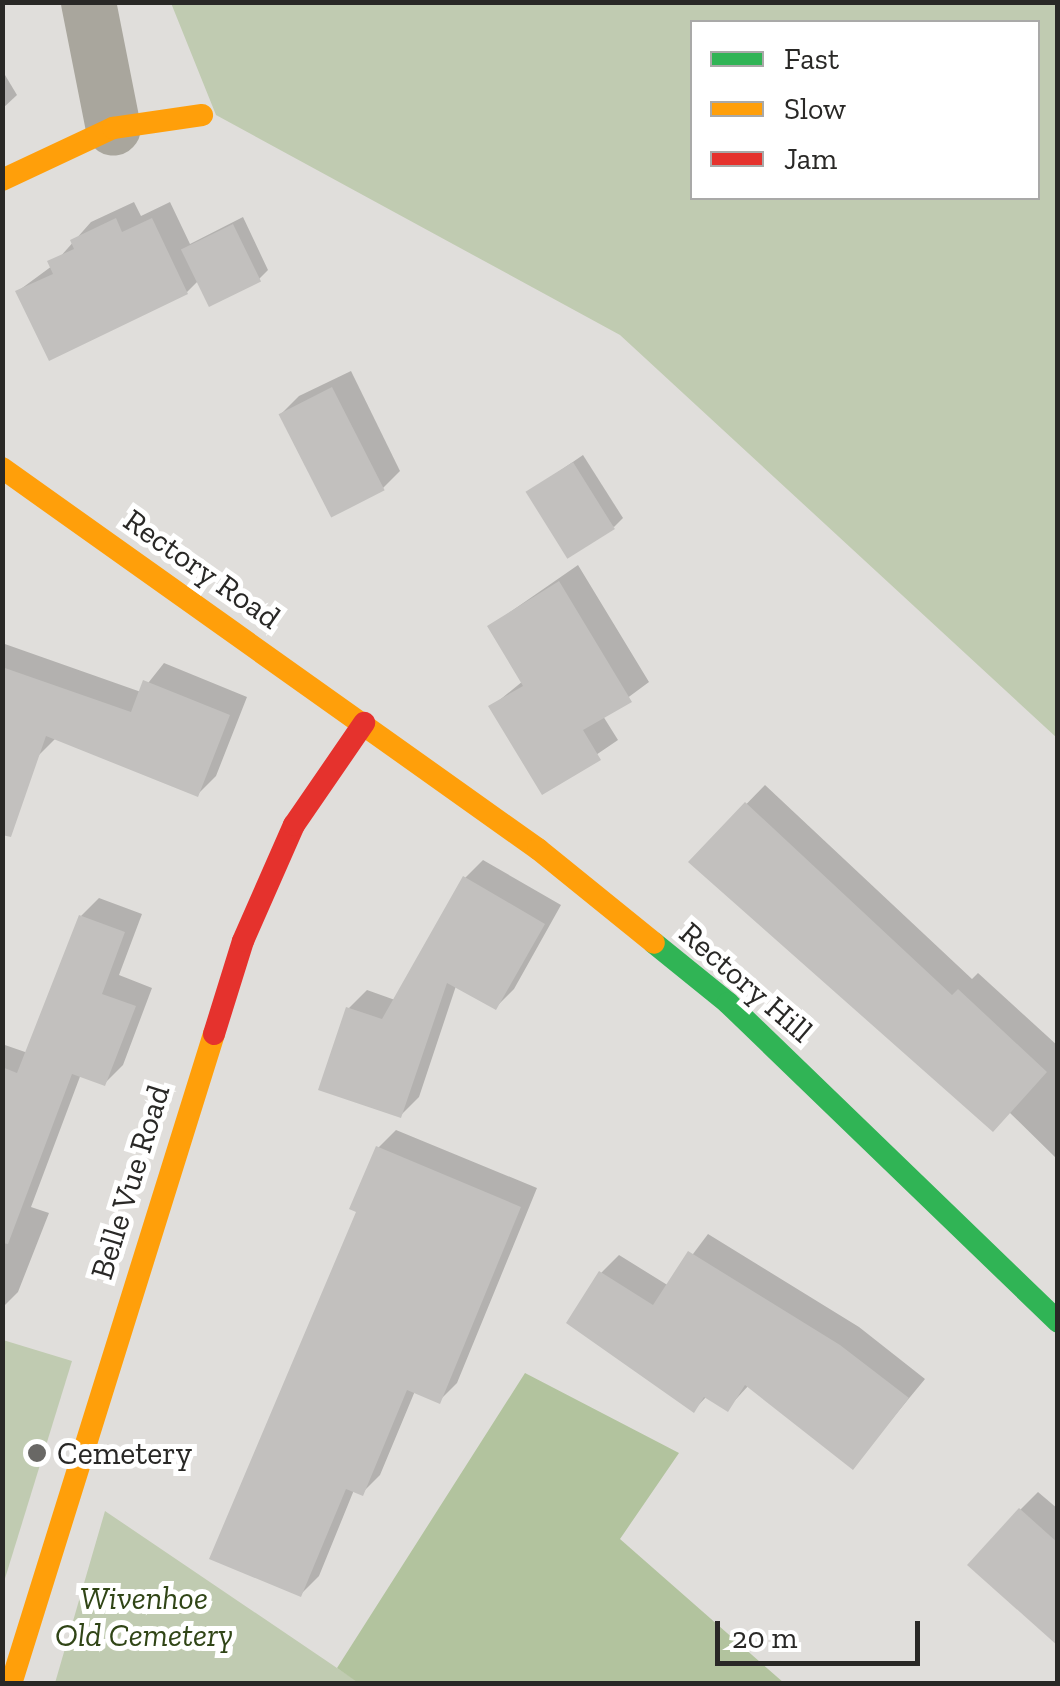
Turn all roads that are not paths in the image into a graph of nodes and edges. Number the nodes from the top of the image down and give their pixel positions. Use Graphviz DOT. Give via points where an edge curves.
graph roads {
  1 [pos="88,2"];
  2 [pos="202,115"];
  3 [pos="113,128"];
  4 [pos="2,180"];
  5 [pos="2,468"];
  6 [pos="364,723"];
  7 [pos="1058,1322"];
  8 [pos="11,1684"];
  1 -- 3 [label="street"];
  2 -- 3 [label="street"];
  3 -- 4 [label="street"];
  5 -- 6 [label="street, Rectory Road"];
  6 -- 7 [label="street, Rectory Hill" via="538,849 728,1004"];
  6 -- 8 [label="street, Belle Vue Road" via="294,825 243,941"];
}
